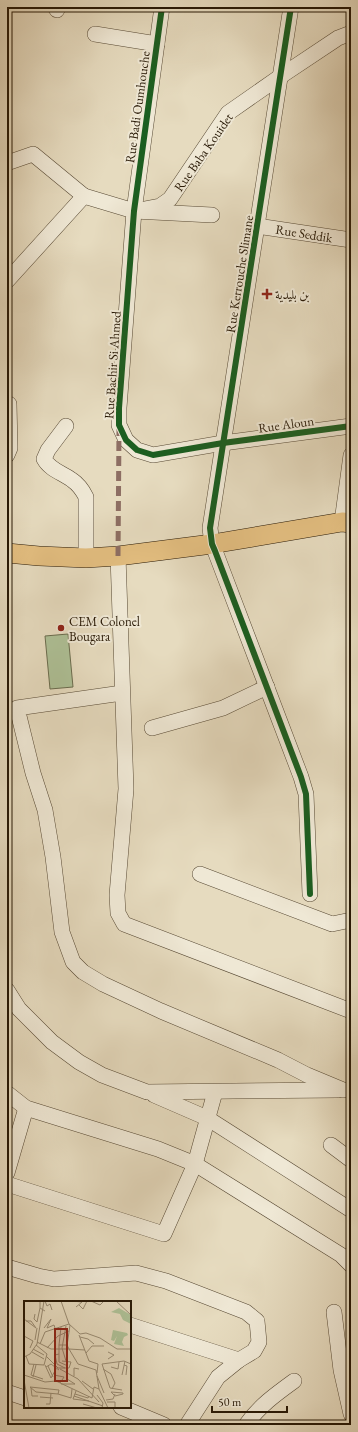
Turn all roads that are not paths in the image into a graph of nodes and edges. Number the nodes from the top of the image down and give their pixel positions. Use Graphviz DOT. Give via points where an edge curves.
graph roads {
  1 [pos="162,7"];
  2 [pos="291,7"];
  3 [pos="351,33"];
  4 [pos="95,34"];
  5 [pos="156,44"];
  6 [pos="281,76"];
  7 [pos="7,163"];
  8 [pos="84,196"];
  9 [pos="134,211"];
  10 [pos="212,215"];
  11 [pos="257,226"];
  12 [pos="351,240"];
  13 [pos="7,281"];
  14 [pos="9,404"];
  15 [pos="66,426"];
  16 [pos="351,426"];
  17 [pos="224,443"];
  18 [pos="7,454"];
  19 [pos="351,455"];
  20 [pos="347,522"];
  21 [pos="212,544"];
  22 [pos="7,553"];
  23 [pos="118,556"];
  24 [pos="86,558"];
  25 [pos="267,687"];
  26 [pos="122,693"];
  27 [pos="152,728"];
  28 [pos="200,874"];
  29 [pos="310,894"];
  30 [pos="351,920"];
  31 [pos="7,990"];
  32 [pos="351,1011"];
  33 [pos="347,1090"];
  34 [pos="147,1092"];
  35 [pos="215,1092"];
  36 [pos="7,1093"];
  37 [pos="26,1108"];
  38 [pos="207,1118"];
  39 [pos="331,1145"];
  40 [pos="351,1160"];
  41 [pos="194,1164"];
  42 [pos="8,1168"];
  43 [pos="7,1184"];
  44 [pos="351,1210"];
  45 [pos="351,1265"];
  46 [pos="7,1268"];
  47 [pos="334,1312"];
  48 [pos="131,1325"];
  49 [pos="239,1360"];
  50 [pos="294,1381"];
  51 [pos="7,1392"];
  52 [pos="24,1398"];
  53 [pos="123,1408"];
  54 [pos="351,1414"];
  55 [pos="164,1425"];
  56 [pos="187,1425"];
  57 [pos="246,1425"];
  1 -- 5 [label="street, Rue Badi Oumhouche"];
  2 -- 6 [label="street, Rue Kerrouche Slimane"];
  3 -- 6 [label="street, Rue Baba Kouidet" via="338,38"];
  4 -- 5 [label="street"];
  5 -- 9 [label="street, Rue Badi Oumhouche"];
  6 -- 9 [label="street, Rue Baba Kouidet" via="228,113 170,199 160,206"];
  6 -- 11 [label="street, Rue Kerrouche Slimane"];
  7 -- 8 [label="street" via="33,154"];
  8 -- 9 [label="street"];
  8 -- 13 [label="street"];
  9 -- 10 [label="street"];
  9 -- 17 [label="street, Rue Bachir Si Ahmed" via="119,425 126,440 137,450 152,455"];
  11 -- 12 [label="street, Rue Seddik"];
  11 -- 17 [label="street, Rue Kerrouche Slimane"];
  14 -- 18 [label="street" via="10,448"];
  15 -- 24 [label="street" via="44,459 47,465 73,480 86,497"];
  16 -- 17 [label="street, Rue Aloun"];
  17 -- 21 [label="street, Rue Kerrouche Slimane" via="210,528"];
  19 -- 20 [label="street"];
  20 -- 21 [label="main road"];
  21 -- 23 [label="main road"];
  21 -- 25 [label="street, Rue Kerrouche Slimane"];
  22 -- 24 [label="main road"];
  23 -- 24 [label="main road"];
  23 -- 26 [label="street"];
  25 -- 27 [label="street" via="223,708"];
  25 -- 29 [label="street, Rue Kerrouche Slimane" via="306,794"];
  26 -- 32 [label="street" via="126,788 117,895 118,913 124,924"];
  26 -- 33 [label="street" via="17,708 45,810 62,932 73,962 83,972 103,984 307,1075"];
  28 -- 30 [label="street" via="332,924"];
  31 -- 34 [label="street" via="19,1009 52,1042 79,1062 102,1075"];
  33 -- 35 [label="street"];
  34 -- 35 [label="street"];
  34 -- 38 [label="street"];
  35 -- 38 [label="street"];
  36 -- 37 [label="street"];
  37 -- 41 [label="street" via="158,1149"];
  37 -- 42 [label="street"];
  38 -- 41 [label="street"];
  38 -- 44 [label="street"];
  39 -- 40 [label="street"];
  41 -- 43 [label="street" via="164,1234"];
  41 -- 45 [label="street" via="341,1255"];
  46 -- 49 [label="street" via="54,1279 136,1274 166,1281 246,1312 257,1321 259,1342 254,1351"];
  47 -- 54 [label="street" via="341,1370"];
  48 -- 49 [label="street"];
  49 -- 56 [label="street" via="218,1377"];
  50 -- 57 [label="street" via="253,1414"];
  51 -- 52 [label="street"];
  53 -- 55 [label="street"];
}
